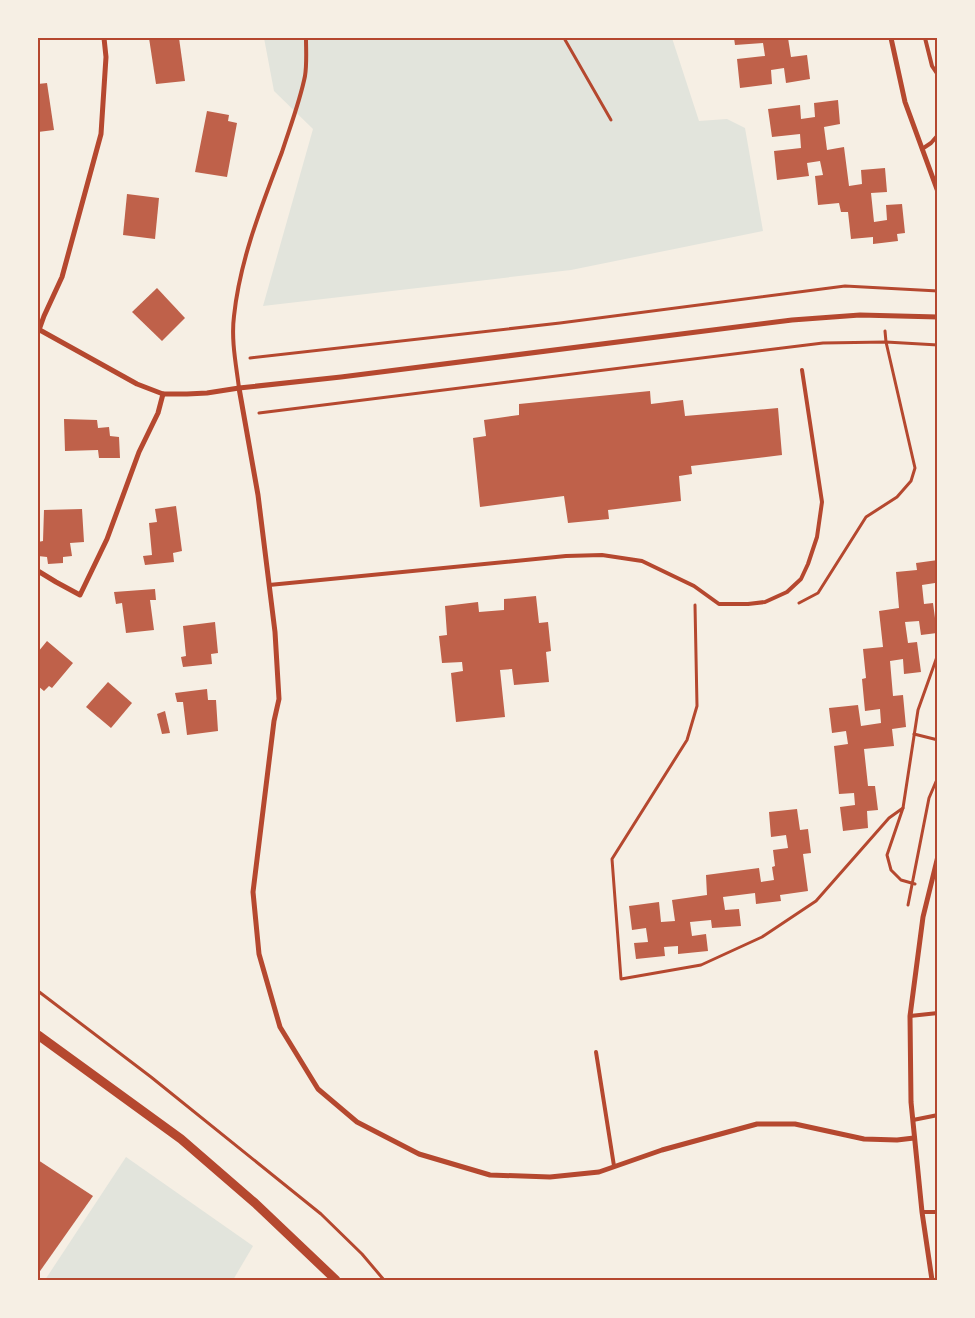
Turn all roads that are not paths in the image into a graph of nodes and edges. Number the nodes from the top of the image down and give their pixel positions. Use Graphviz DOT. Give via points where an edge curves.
graph roads {
  1 [pos="104,38"];
  2 [pos="306,38"];
  3 [pos="891,38"];
  4 [pos="925,38"];
  5 [pos="938,75"];
  6 [pos="938,135"];
  7 [pos="922,149"];
  8 [pos="938,192"];
  9 [pos="938,317"];
  10 [pos="38,330"];
  11 [pos="802,370"];
  12 [pos="240,388"];
  13 [pos="163,394"];
  14 [pos="38,571"];
  15 [pos="269,585"];
  16 [pos="938,856"];
  17 [pos="938,1014"];
  18 [pos="910,1016"];
  19 [pos="38,1036"];
  20 [pos="596,1052"];
  21 [pos="938,1115"];
  22 [pos="913,1120"];
  23 [pos="914,1138"];
  24 [pos="614,1166"];
  25 [pos="922,1212"];
  26 [pos="938,1212"];
  27 [pos="336,1280"];
  28 [pos="932,1280"];
  1 -- 10 [label="street" via="106,57 101,134 62,277"];
  2 -- 12 [label="lane" via="305,74 292,123 240,277 233,318 233,344"];
  3 -- 7 [label="street" via="905,102"];
  4 -- 5 [label="lane" via="932,66"];
  6 -- 7 [label="lane"];
  7 -- 8 [label="street"];
  9 -- 12 [label="street" via="860,315 792,320"];
  10 -- 13 [label="street" via="137,384"];
  11 -- 15 [label="lane" via="822,502 817,537 801,579 787,592 765,602 719,604 694,586 642,561 602,555"];
  12 -- 13 [label="street"];
  12 -- 15 [label="street"];
  13 -- 14 [label="street" via="107,540 80,595"];
  15 -- 24 [label="street" via="279,699 253,892 259,954 280,1026 318,1089 357,1122 419,1154 490,1175 550,1177 599,1172"];
  16 -- 18 [label="street" via="923,917"];
  17 -- 18 [label="lane"];
  18 -- 22 [label="street"];
  19 -- 27 [label="street" via="181,1139"];
  20 -- 24 [label="lane"];
  21 -- 22 [label="lane"];
  22 -- 23 [label="street"];
  23 -- 24 [label="street" via="864,1139 795,1124 757,1124"];
  23 -- 25 [label="street"];
  25 -- 26 [label="lane"];
  25 -- 28 [label="street"];
}
